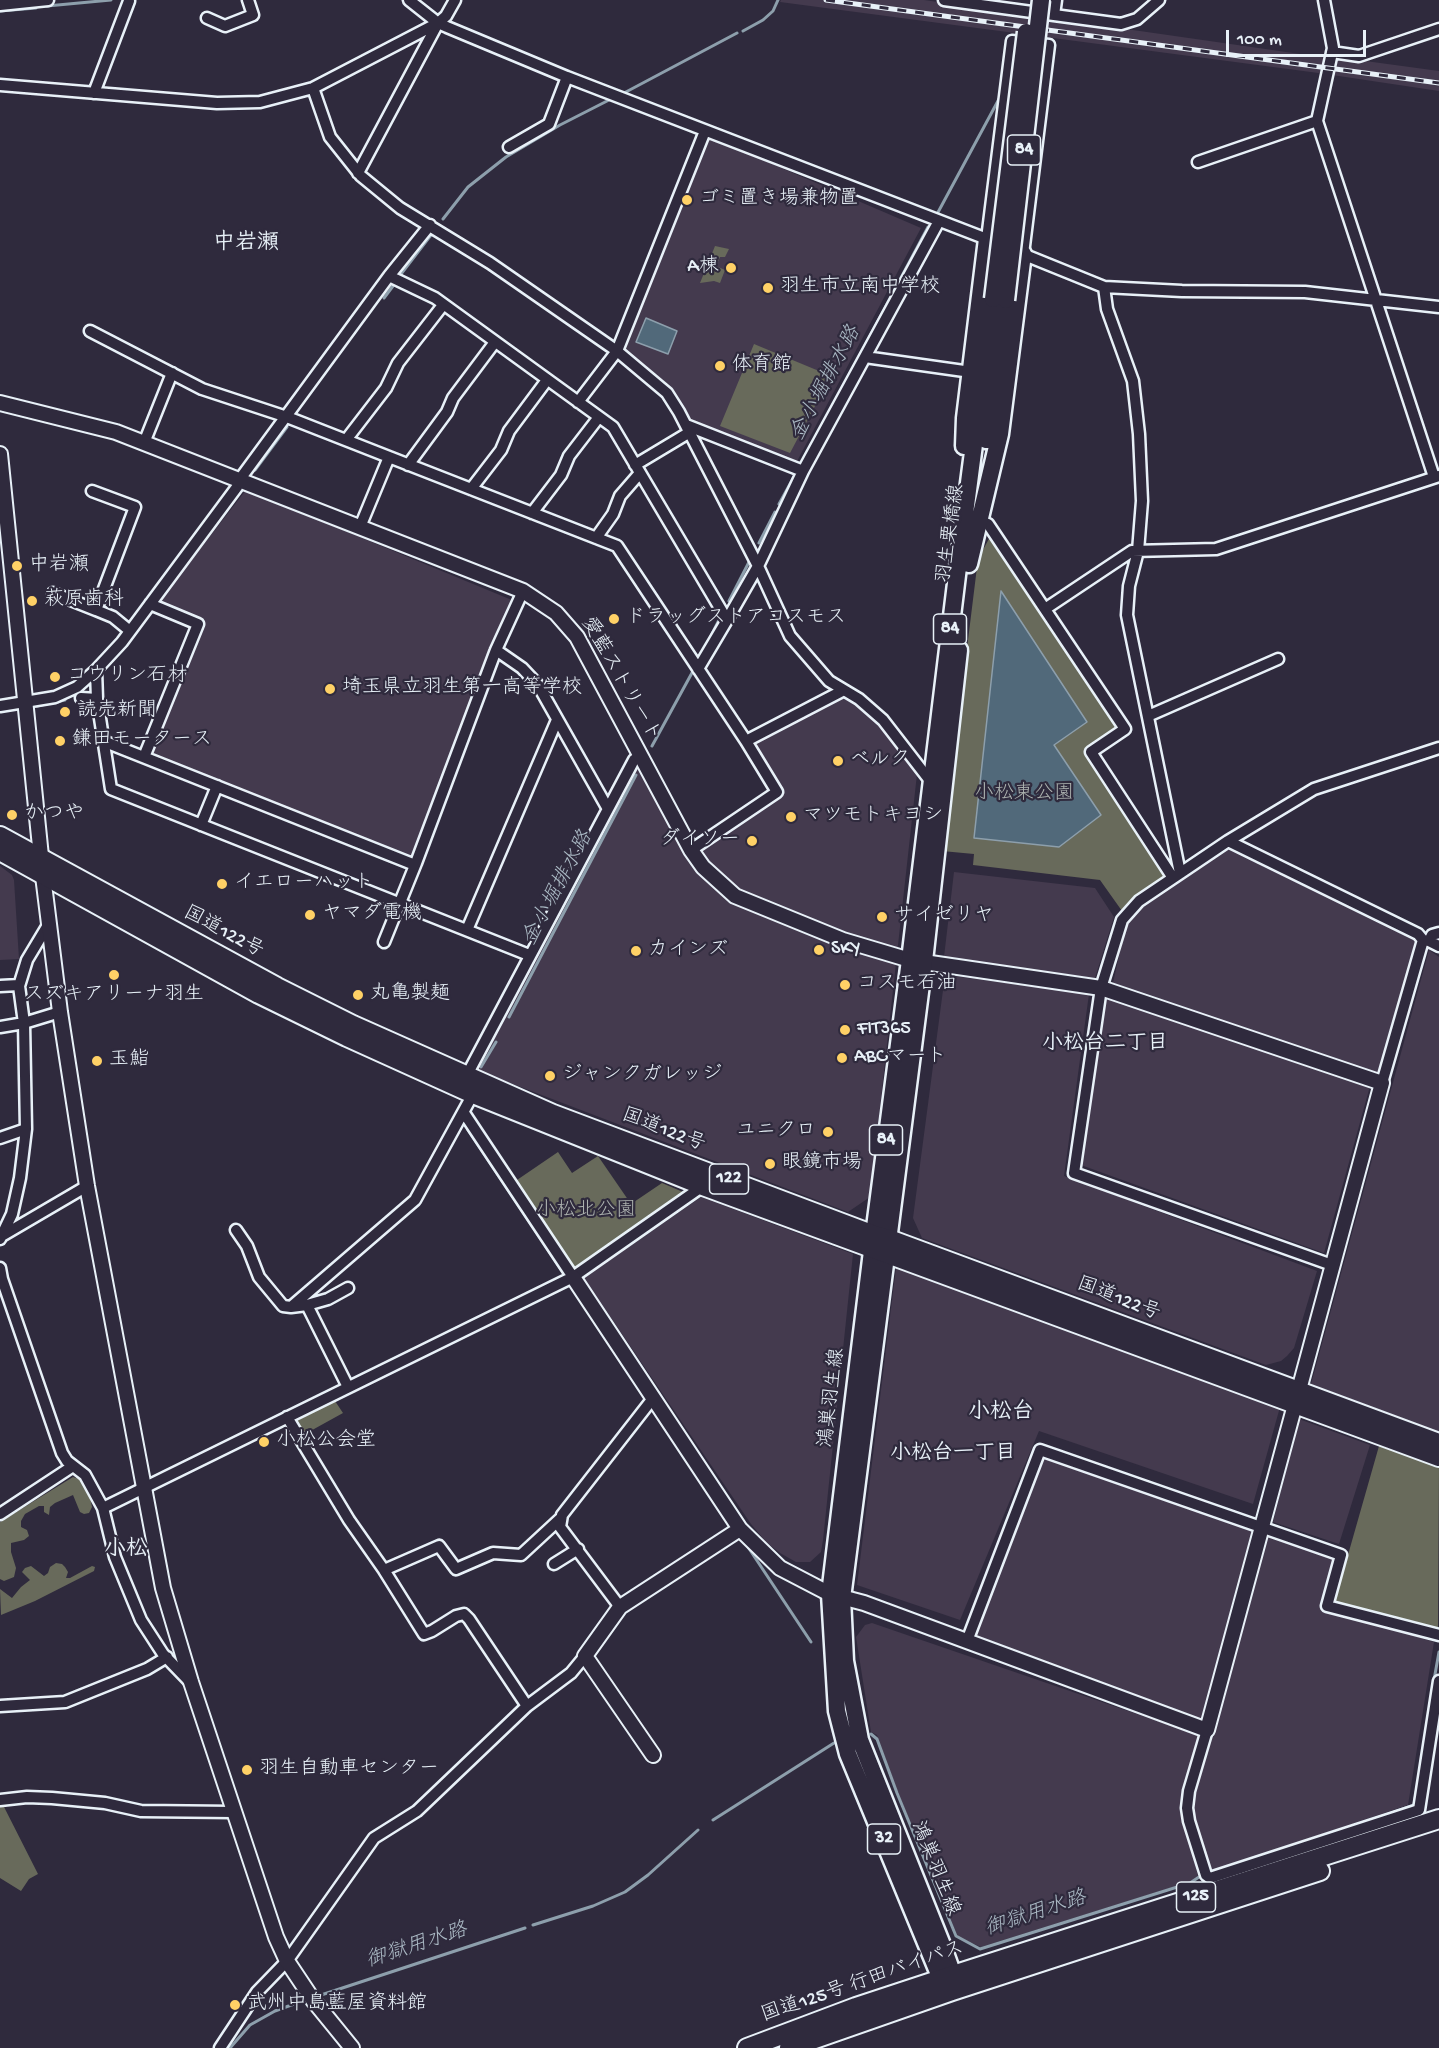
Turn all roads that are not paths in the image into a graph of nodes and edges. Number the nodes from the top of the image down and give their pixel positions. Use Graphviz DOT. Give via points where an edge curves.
graph roads {
  1 [pos="48,0"];
  2 [pos="248,0"];
  3 [pos="409,0"];
  4 [pos="455,0"];
  5 [pos="944,0"];
  6 [pos="1030,0"];
  7 [pos="1041,0"];
  8 [pos="1056,0"];
  9 [pos="1159,0"];
  10 [pos="1324,0"];
  11 [pos="129,1"];
  12 [pos="21,2"];
  13 [pos="1016,5"];
  14 [pos="0,6"];
  15 [pos="1054,15"];
  16 [pos="207,18"];
  17 [pos="438,23"];
  18 [pos="1439,30"];
  19 [pos="1332,52"];
  20 [pos="567,77"];
  21 [pos="0,85"];
  22 [pos="313,88"];
  23 [pos="94,93"];
  24 [pos="1317,122"];
  25 [pos="705,130"];
  26 [pos="509,147"];
  27 [pos="1198,162"];
  28 [pos="358,173"];
  29 [pos="939,221"];
  30 [pos="430,225"];
  31 [pos="987,239"];
  32 [pos="1023,254"];
  33 [pos="389,276"];
  34 [pos="1104,287"];
  35 [pos="1000,299"];
  36 [pos="1374,300"];
  37 [pos="443,305"];
  38 [pos="1439,307"];
  39 [pos="90,331"];
  40 [pos="495,342"];
  41 [pos="617,351"];
  42 [pos="865,357"];
  43 [pos="964,371"];
  44 [pos="171,373"];
  45 [pos="547,380"];
  46 [pos="578,402"];
  47 [pos="0,403"];
  48 [pos="286,417"];
  49 [pos="599,417"];
  50 [pos="688,428"];
  51 [pos="346,440"];
  52 [pos="144,443"];
  53 [pos="0,454"];
  54 [pos="389,457"];
  55 [pos="408,465"];
  56 [pos="638,469"];
  57 [pos="803,471"];
  58 [pos="1436,477"];
  59 [pos="240,479"];
  60 [pos="471,489"];
  61 [pos="92,491"];
  62 [pos="532,513"];
  63 [pos="979,520"];
  64 [pos="360,527"];
  65 [pos="596,538"];
  66 [pos="1138,551"];
  67 [pos="758,566"];
  68 [pos="963,566"];
  69 [pos="523,591"];
  70 [pos="53,593"];
  71 [pos="150,604"];
  72 [pos="1045,609"];
  73 [pos="96,610"];
  74 [pos="727,620"];
  75 [pos="130,631"];
  76 [pos="496,650"];
  77 [pos="1278,659"];
  78 [pos="698,669"];
  79 [pos="96,670"];
  80 [pos="844,690"];
  81 [pos="81,698"];
  82 [pos="97,699"];
  83 [pos="25,703"];
  84 [pos="0,706"];
  85 [pos="1148,716"];
  86 [pos="557,720"];
  87 [pos="103,741"];
  88 [pos="746,741"];
  89 [pos="1439,748"];
  90 [pos="640,756"];
  91 [pos="144,757"];
  92 [pos="931,782"];
  93 [pos="217,786"];
  94 [pos="608,808"];
  95 [pos="201,825"];
  96 [pos="0,836"];
  97 [pos="1228,841"];
  98 [pos="691,850"];
  99 [pos="0,851"];
  100 [pos="415,865"];
  101 [pos="43,868"];
  102 [pos="1177,875"];
  103 [pos="399,904"];
  104 [pos="48,925"];
  105 [pos="467,930"];
  106 [pos="1439,933"];
  107 [pos="384,942"];
  108 [pos="1430,942"];
  109 [pos="529,955"];
  110 [pos="917,960"];
  111 [pos="19,985"];
  112 [pos="0,986"];
  113 [pos="1101,988"];
  114 [pos="60,1012"];
  115 [pos="24,1023"];
  116 [pos="0,1026"];
  117 [pos="467,1075"];
  118 [pos="1382,1083"];
  119 [pos="473,1094"];
  120 [pos="464,1113"];
  121 [pos="26,1129"];
  122 [pos="0,1138"];
  123 [pos="87,1186"];
  124 [pos="703,1186"];
  125 [pos="236,1230"];
  126 [pos="0,1238"];
  127 [pos="880,1244"];
  128 [pos="1332,1265"];
  129 [pos="0,1268"];
  130 [pos="573,1277"];
  131 [pos="348,1288"];
  132 [pos="306,1305"];
  133 [pos="291,1307"];
  134 [pos="348,1387"];
  135 [pos="654,1397"];
  136 [pos="1295,1397"];
  137 [pos="287,1417"];
  138 [pos="1439,1443"];
  139 [pos="1439,1457"];
  140 [pos="73,1467"];
  141 [pos="142,1488"];
  142 [pos="103,1508"];
  143 [pos="0,1514"];
  144 [pos="561,1518"];
  145 [pos="1262,1528"];
  146 [pos="740,1529"];
  147 [pos="578,1549"];
  148 [pos="554,1564"];
  149 [pos="384,1570"];
  150 [pos="836,1596"];
  151 [pos="620,1607"];
  152 [pos="1439,1635"];
  153 [pos="967,1641"];
  154 [pos="585,1656"];
  155 [pos="166,1657"];
  156 [pos="1439,1681"];
  157 [pos="191,1682"];
  158 [pos="0,1706"];
  159 [pos="527,1706"];
  160 [pos="1207,1730"];
  161 [pos="653,1755"];
  162 [pos="0,1800"];
  163 [pos="233,1812"];
  164 [pos="1439,1819"];
  165 [pos="1439,1832"];
  166 [pos="287,1961"];
  167 [pos="949,1982"];
  168 [pos="219,2048"];
  169 [pos="352,2048"];
  170 [pos="747,2048"];
  171 [pos="789,2048"];
  1 -- 12 [label="street"];
  2 -- 16 [label="street" via="253,15 225,26"];
  3 -- 17 [label="street"];
  4 -- 17 [label="street"];
  5 -- 13 [label="street"];
  6 -- 35 [label="main road, 羽生栗橋線 / 84, bridge"];
  7 -- 35 [label="main road, 羽生栗橋線 / 84, bridge"];
  8 -- 15 [label="street"];
  9 -- 15 [label="street" via="1137,19 1121,24"];
  10 -- 19 [label="street"];
  11 -- 23 [label="street"];
  12 -- 14 [label="street"];
  13 -- 15 [label="street"];
  17 -- 20 [label="street"];
  17 -- 22 [label="street"];
  17 -- 28 [label="street"];
  18 -- 19 [label="street" via="1359,56"];
  19 -- 24 [label="street"];
  20 -- 25 [label="street"];
  20 -- 26 [label="street" via="549,124"];
  21 -- 23 [label="street"];
  22 -- 23 [label="street" via="260,102 217,103"];
  22 -- 28 [label="street" via="330,137"];
  24 -- 27 [label="street"];
  24 -- 36 [label="street"];
  25 -- 29 [label="street"];
  25 -- 41 [label="street"];
  28 -- 30 [label="street" via="400,208"];
  29 -- 31 [label="street"];
  29 -- 42 [label="street"];
  30 -- 33 [label="street"];
  30 -- 41 [label="street"];
  31 -- 32 [label="street"];
  31 -- 32 [label="street" via="1012,41 1049,45"];
  31 -- 68 [label="main road" via="965,418"];
  32 -- 34 [label="street"];
  32 -- 63 [label="main road" via="1000,434"];
  33 -- 37 [label="street"];
  33 -- 48 [label="street"];
  34 -- 36 [label="street" via="1305,292"];
  34 -- 66 [label="street" via="1107,309 1133,381 1142,501"];
  35 -- 68 [label="main road, 羽生栗橋線 / 84"];
  36 -- 38 [label="street"];
  36 -- 58 [label="street"];
  37 -- 40 [label="street"];
  37 -- 51 [label="street"];
  39 -- 44 [label="street"];
  40 -- 45 [label="street"];
  40 -- 55 [label="street"];
  41 -- 46 [label="street"];
  41 -- 50 [label="street" via="667,393"];
  42 -- 43 [label="street"];
  42 -- 57 [label="street"];
  44 -- 48 [label="street" via="202,389"];
  44 -- 52 [label="street"];
  45 -- 46 [label="street"];
  45 -- 60 [label="street"];
  46 -- 49 [label="street"];
  47 -- 52 [label="street, 愛藍ストリート" via="116,432"];
  48 -- 51 [label="street"];
  48 -- 59 [label="street"];
  49 -- 56 [label="street" via="613,428"];
  49 -- 62 [label="street"];
  50 -- 56 [label="street"];
  50 -- 57 [label="street"];
  50 -- 67 [label="street"];
  51 -- 54 [label="street"];
  52 -- 59 [label="street, 愛藍ストリート"];
  53 -- 83 [label="street"];
  54 -- 55 [label="street"];
  54 -- 64 [label="street"];
  55 -- 60 [label="street"];
  56 -- 65 [label="street"];
  56 -- 74 [label="street"];
  57 -- 67 [label="street"];
  58 -- 66 [label="street" via="1216,549"];
  59 -- 64 [label="street, 愛藍ストリート"];
  59 -- 71 [label="street"];
  60 -- 62 [label="street"];
  61 -- 73 [label="street" via="135,507"];
  62 -- 65 [label="street"];
  63 -- 68 [label="main road"];
  63 -- 72 [label="street" via="988,524"];
  64 -- 69 [label="street, 愛藍ストリート"];
  65 -- 78 [label="street" via="617,546"];
  66 -- 72 [label="street" via="1132,551"];
  66 -- 85 [label="street" via="1127,615"];
  67 -- 74 [label="street"];
  67 -- 80 [label="street" via="790,636 829,681"];
  68 -- 92 [label="main road, 羽生栗橋線 / 84"];
  68 -- 110 [label="main road, 羽生栗橋線 / 84"];
  69 -- 76 [label="street"];
  69 -- 90 [label="street, 愛藍ストリート" via="556,613 577,637"];
  70 -- 73 [label="street"];
  71 -- 75 [label="street"];
  71 -- 91 [label="street" via="198,624"];
  72 -- 102 [label="street" via="1125,729 1091,752"];
  73 -- 75 [label="street"];
  74 -- 78 [label="street"];
  75 -- 79 [label="street"];
  76 -- 86 [label="street" via="538,685"];
  76 -- 100 [label="street"];
  77 -- 85 [label="street"];
  78 -- 88 [label="street"];
  79 -- 82 [label="street"];
  79 -- 83 [label="street" via="77,687 55,697"];
  80 -- 88 [label="street"];
  80 -- 92 [label="street" via="883,720"];
  81 -- 82 [label="street"];
  82 -- 87 [label="street"];
  83 -- 84 [label="street"];
  83 -- 101 [label="street"];
  85 -- 102 [label="street"];
  86 -- 94 [label="street"];
  86 -- 105 [label="street"];
  87 -- 91 [label="street"];
  87 -- 95 [label="street" via="111,789"];
  88 -- 98 [label="street" via="777,792"];
  89 -- 97 [label="street" via="1314,789"];
  90 -- 94 [label="street" via="634,760"];
  90 -- 98 [label="street, 愛藍ストリート"];
  91 -- 93 [label="street"];
  92 -- 110 [label="main road, 羽生栗橋線 / 84"];
  93 -- 95 [label="street"];
  93 -- 100 [label="street"];
  94 -- 109 [label="street"];
  95 -- 103 [label="street"];
  96 -- 101 [label="highway, 国道122号 / 122"];
  97 -- 102 [label="street"];
  97 -- 108 [label="street"];
  98 -- 110 [label="street, 愛藍ストリート" via="703,867 735,896 843,940"];
  99 -- 101 [label="highway, 国道122号 / 122"];
  100 -- 103 [label="street"];
  101 -- 104 [label="street"];
  101 -- 117 [label="highway, 国道122号 / 122" via="353,1025"];
  101 -- 119 [label="highway, 国道122号 / 122" via="259,994"];
  102 -- 113 [label="street" via="1139,901 1122,920"];
  103 -- 105 [label="street"];
  103 -- 107 [label="street"];
  104 -- 111 [label="street" via="27,960"];
  104 -- 114 [label="street"];
  105 -- 109 [label="street"];
  106 -- 108 [label="street" via="1432,935"];
  108 -- 118 [label="street"];
  109 -- 117 [label="street"];
  110 -- 113 [label="street, 愛藍ストリート"];
  110 -- 127 [label="main road, 羽生栗橋線 / 84"];
  111 -- 112 [label="street"];
  111 -- 115 [label="street"];
  113 -- 118 [label="street, 愛藍ストリート"];
  113 -- 128 [label="street" via="1074,1173"];
  114 -- 115 [label="street"];
  114 -- 123 [label="street"];
  115 -- 116 [label="street"];
  115 -- 121 [label="street"];
  117 -- 127 [label="highway, 国道122号 / 122" via="553,1114"];
  118 -- 128 [label="street"];
  119 -- 120 [label="street"];
  119 -- 124 [label="highway, 国道122号 / 122"];
  120 -- 130 [label="street"];
  120 -- 133 [label="street" via="416,1200"];
  121 -- 122 [label="street"];
  121 -- 126 [label="street" via="12,1214"];
  123 -- 126 [label="street"];
  123 -- 141 [label="street"];
  124 -- 127 [label="highway, 国道122号 / 122"];
  124 -- 130 [label="street"];
  125 -- 133 [label="street" via="259,1277 283,1306"];
  127 -- 136 [label="highway, 国道122号 / 122"];
  127 -- 150 [label="main road, 鴻巣羽生線 / 32"];
  128 -- 136 [label="street"];
  129 -- 140 [label="street" via="62,1453"];
  130 -- 134 [label="street"];
  130 -- 135 [label="street"];
  131 -- 132 [label="street"];
  132 -- 133 [label="street"];
  132 -- 134 [label="street"];
  134 -- 137 [label="street"];
  135 -- 144 [label="street"];
  135 -- 146 [label="street"];
  136 -- 138 [label="highway, 国道122号 / 122"];
  136 -- 139 [label="highway, 国道122号 / 122"];
  136 -- 145 [label="street"];
  137 -- 141 [label="street"];
  137 -- 149 [label="street" via="348,1520"];
  140 -- 142 [label="street" via="86,1475"];
  140 -- 143 [label="street"];
  141 -- 142 [label="street"];
  141 -- 157 [label="street" via="163,1588"];
  142 -- 155 [label="street" via="127,1589 141,1620"];
  144 -- 147 [label="street" via="560,1527"];
  144 -- 149 [label="street" via="522,1555 493,1553 456,1569 439,1546"];
  145 -- 152 [label="street" via="1341,1555 1327,1606"];
  145 -- 153 [label="street" via="1040,1450"];
  145 -- 160 [label="street"];
  146 -- 150 [label="street" via="780,1568"];
  146 -- 151 [label="street"];
  147 -- 148 [label="street"];
  147 -- 151 [label="street"];
  149 -- 159 [label="street" via="424,1634 460,1614 470,1619"];
  150 -- 153 [label="street"];
  150 -- 167 [label="main road, 鴻巣羽生線 / 32" via="837,1711 848,1754"];
  151 -- 154 [label="street"];
  153 -- 160 [label="street"];
  154 -- 159 [label="street" via="571,1673"];
  154 -- 161 [label="street"];
  155 -- 157 [label="street"];
  155 -- 158 [label="street" via="147,1669 64,1702"];
  156 -- 160 [label="street" via="1419,1810 1210,1878 1188,1821 1187,1808"];
  157 -- 163 [label="street"];
  159 -- 166 [label="street" via="417,1811 374,1838"];
  162 -- 163 [label="street" via="52,1798 140,1811"];
  163 -- 166 [label="street"];
  164 -- 167 [label="highway, 国道125号 行田バイパス / 125"];
  165 -- 167 [label="highway, 国道125号 行田バイパス / 125"];
  166 -- 168 [label="street" via="257,1992"];
  166 -- 169 [label="street"];
  167 -- 170 [label="highway, 国道125号 行田バイパス / 125" via="846,2011"];
  167 -- 171 [label="highway, 国道125号 行田バイパス / 125"];
}
